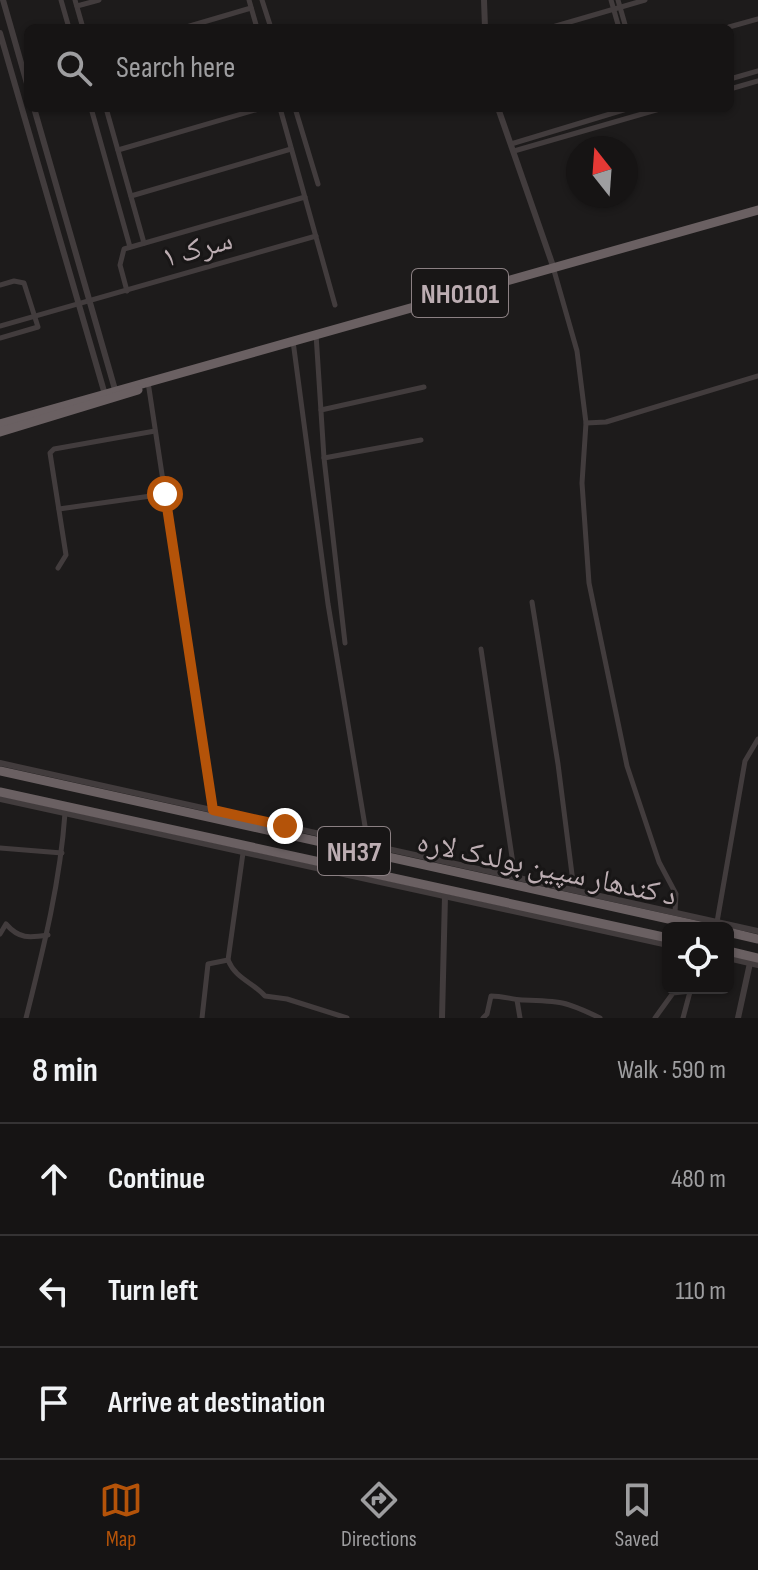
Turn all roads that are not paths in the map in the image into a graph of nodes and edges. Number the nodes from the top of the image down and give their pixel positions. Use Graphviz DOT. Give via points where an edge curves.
graph roads {
  1 [pos="3,0"];
  2 [pos="61,0"];
  3 [pos="99,0"];
  4 [pos="249,0"];
  5 [pos="262,0"];
  6 [pos="484,0"];
  7 [pos="611,0"];
  8 [pos="618,0"];
  9 [pos="645,0"];
  10 [pos="76,3"];
  11 [pos="251,8"];
  12 [pos="617,9"];
  13 [pos="758,19"];
  14 [pos="68,24"];
  15 [pos="82,24"];
  16 [pos="197,24"];
  17 [pos="256,24"];
  18 [pos="270,24"];
  19 [pos="485,24"];
  20 [pos="563,24"];
  21 [pos="619,24"];
  22 [pos="624,24"];
  23 [pos="734,26"];
  24 [pos="0,33"];
  25 [pos="758,71"];
  26 [pos="24,73"];
  27 [pos="734,78"];
  28 [pos="758,81"];
  29 [pos="734,88"];
  30 [pos="35,112"];
  31 [pos="92,112"];
  32 [pos="107,112"];
  33 [pos="248,112"];
  34 [pos="281,112"];
  35 [pos="296,112"];
  36 [pos="500,112"];
  37 [pos="618,112"];
  38 [pos="639,112"];
  39 [pos="513,148"];
  40 [pos="291,149"];
  41 [pos="118,150"];
  42 [pos="318,184"];
  43 [pos="131,196"];
  44 [pos="305,197"];
  45 [pos="758,210"];
  46 [pos="316,236"];
  47 [pos="144,243"];
  48 [pos="130,247"];
  49 [pos="553,266"];
  50 [pos="0,285"];
  51 [pos="127,291"];
  52 [pos="89,301"];
  53 [pos="78,304"];
  54 [pos="335,305"];
  55 [pos="35,316"];
  56 [pos="0,326"];
  57 [pos="316,333"];
  58 [pos="0,338"];
  59 [pos="292,340"];
  60 [pos="758,376"];
  61 [pos="148,384"];
  62 [pos="424,387"];
  63 [pos="116,394"];
  64 [pos="106,397"];
  65 [pos="321,410"];
  66 [pos="586,423"];
  67 [pos="0,424"];
  68 [pos="155,431"];
  69 [pos="0,432"];
  70 [pos="421,440"];
  71 [pos="324,458"];
  72 [pos="165,494"];
  73 [pos="59,509"];
  74 [pos="58,568"];
  75 [pos="532,602"];
  76 [pos="345,643"];
  77 [pos="481,649"];
  78 [pos="758,739"];
  79 [pos="0,763"];
  80 [pos="0,771"];
  81 [pos="0,792"];
  82 [pos="0,799"];
  83 [pos="213,810"];
  84 [pos="65,813"];
  85 [pos="368,844"];
  86 [pos="0,848"];
  87 [pos="62,853"];
  88 [pos="243,853"];
  89 [pos="515,877"];
  90 [pos="574,890"];
  91 [pos="445,896"];
  92 [pos="675,912"];
  93 [pos="699,922"];
  94 [pos="704,922"];
  95 [pos="714,922"];
  96 [pos="734,928"];
  97 [pos="758,931"];
  98 [pos="734,933"];
  99 [pos="0,934"];
  100 [pos="48,935"];
  101 [pos="662,937"];
  102 [pos="758,939"];
  103 [pos="662,944"];
  104 [pos="734,953"];
  105 [pos="734,959"];
  106 [pos="228,960"];
  107 [pos="755,962"];
  108 [pos="672,994"];
  109 [pos="690,994"];
  110 [pos="517,1000"];
  111 [pos="486,1017"];
  112 [pos="739,1017"];
  113 [pos="26,1018"];
  114 [pos="202,1018"];
  115 [pos="347,1018"];
  116 [pos="442,1018"];
  117 [pos="520,1018"];
  118 [pos="600,1018"];
  119 [pos="655,1018"];
  120 [pos="683,1018"];
  1 -- 26 [label="street"];
  2 -- 14 [label="street"];
  3 -- 10 [label="street"];
  4 -- 11 [label="street"];
  5 -- 18 [label="street"];
  6 -- 19 [label="street"];
  7 -- 12 [label="street"];
  8 -- 12 [label="street"];
  9 -- 12 [label="street"];
  10 -- 15 [label="street"];
  11 -- 16 [label="street"];
  11 -- 17 [label="street"];
  12 -- 20 [label="street"];
  12 -- 21 [label="street"];
  12 -- 22 [label="street"];
  13 -- 23 [label="street"];
  24 -- 53 [label="street"];
  25 -- 27 [label="street"];
  28 -- 29 [label="street"];
  30 -- 52 [label="street"];
  31 -- 48 [label="street"];
  32 -- 41 [label="street"];
  33 -- 41 [label="street"];
  34 -- 40 [label="street"];
  35 -- 42 [label="street"];
  36 -- 39 [label="street"];
  37 -- 39 [label="street"];
  38 -- 39 [label="street"];
  39 -- 49 [label="street"];
  40 -- 43 [label="street"];
  40 -- 44 [label="street"];
  41 -- 43 [label="street"];
  43 -- 47 [label="street"];
  44 -- 46 [label="street"];
  44 -- 47 [label="street"];
  45 -- 49 [label="highway, NH0101"];
  46 -- 51 [label="street, سرک ۱"];
  46 -- 54 [label="street"];
  47 -- 48 [label="street"];
  48 -- 51 [label="street" via="120,257"];
  49 -- 57 [label="highway, NH0101"];
  49 -- 66 [label="street" via="577,351"];
  50 -- 55 [label="street" via="24,283"];
  51 -- 52 [label="street, سرک ۱"];
  52 -- 53 [label="street, سرک ۱"];
  52 -- 63 [label="street"];
  53 -- 55 [label="street, سرک ۱"];
  53 -- 64 [label="street"];
  55 -- 56 [label="street, سرک ۱"];
  55 -- 58 [label="street" via="38,327"];
  57 -- 59 [label="highway, NH0101"];
  57 -- 65 [label="street"];
  59 -- 61 [label="highway, NH0101"];
  59 -- 85 [label="street"];
  60 -- 66 [label="street" via="606,422"];
  61 -- 63 [label="highway, NH0101"];
  61 -- 68 [label="street"];
  62 -- 65 [label="street"];
  63 -- 64 [label="highway, NH0101"];
  64 -- 67 [label="highway, NH0101"];
  64 -- 69 [label="highway, NH0101"];
  65 -- 71 [label="street"];
  66 -- 92 [label="street" via="582,483 589,583 627,766 659,862 676,894"];
  68 -- 72 [label="street"];
  68 -- 73 [label="street" via="54,449 50,453"];
  70 -- 71 [label="street"];
  71 -- 76 [label="street"];
  72 -- 73 [label="street"];
  72 -- 83 [label="street"];
  73 -- 74 [label="street" via="66,555"];
  75 -- 90 [label="street"];
  77 -- 89 [label="street"];
  78 -- 95 [label="street" via="745,761"];
  79 -- 83 [label="street"];
  80 -- 93 [label="highway, د کندهار سپین بولدک لاره / NH37"];
  81 -- 101 [label="highway, د کندهار سپین بولدک لاره / NH37"];
  82 -- 84 [label="street"];
  83 -- 85 [label="street"];
  84 -- 87 [label="street"];
  84 -- 88 [label="street"];
  85 -- 89 [label="street"];
  86 -- 87 [label="street"];
  87 -- 100 [label="street"];
  88 -- 91 [label="street"];
  88 -- 106 [label="street"];
  89 -- 90 [label="street"];
  90 -- 92 [label="street"];
  91 -- 103 [label="street"];
  91 -- 116 [label="street"];
  92 -- 94 [label="street"];
  96 -- 97 [label="street"];
  98 -- 102 [label="highway"];
  99 -- 100 [label="street" via="6,924 15,934"];
  100 -- 113 [label="street"];
  104 -- 107 [label="highway"];
  105 -- 107 [label="street"];
  106 -- 114 [label="street" via="208,964"];
  106 -- 115 [label="street" via="234,973 265,996"];
  107 -- 112 [label="street"];
  108 -- 119 [label="street"];
  109 -- 120 [label="street"];
  110 -- 111 [label="street" via="491,996"];
  110 -- 117 [label="street"];
  110 -- 118 [label="street" via="557,999"];
}
